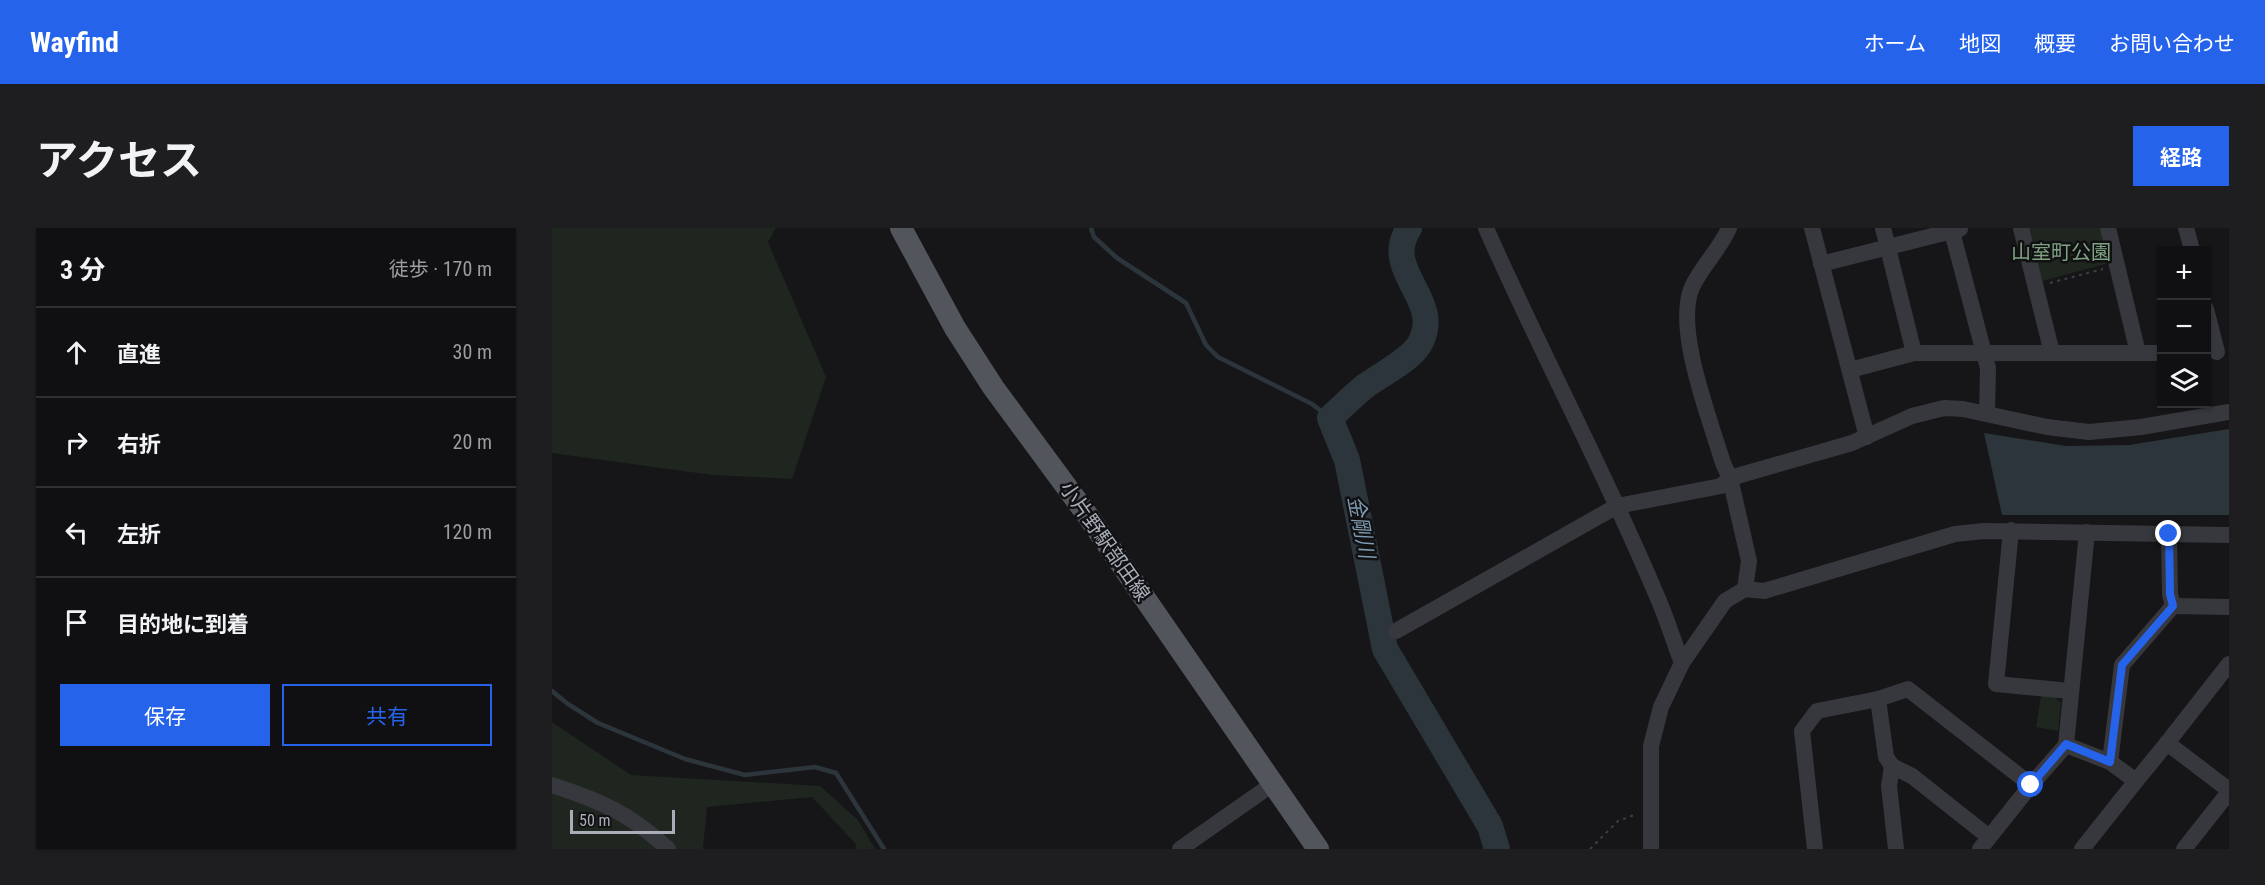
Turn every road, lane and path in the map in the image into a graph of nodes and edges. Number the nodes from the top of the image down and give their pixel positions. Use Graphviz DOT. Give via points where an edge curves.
graph roads {
  1 [pos="901,228"];
  2 [pos="1486,228"];
  3 [pos="1729,228"];
  4 [pos="1812,228"];
  5 [pos="1883,228"];
  6 [pos="2021,228"];
  7 [pos="2108,228"];
  8 [pos="2186,228"];
  9 [pos="1955,229"];
  10 [pos="2191,246"];
  11 [pos="1888,247"];
  12 [pos="1821,264"];
  13 [pos="2117,266"];
  14 [pos="2035,286"];
  15 [pos="2211,327"];
  16 [pos="1914,353"];
  17 [pos="1984,353"];
  18 [pos="2052,353"];
  19 [pos="2139,353"];
  20 [pos="2157,353"];
  21 [pos="2218,353"];
  22 [pos="1850,370"];
  23 [pos="2229,412"];
  24 [pos="1987,413"];
  25 [pos="1867,437"];
  26 [pos="1730,478"];
  27 [pos="1617,506"];
  28 [pos="2011,530"];
  29 [pos="2087,532"];
  30 [pos="2169,534"];
  31 [pos="2229,535"];
  32 [pos="1745,589"];
  33 [pos="2173,606"];
  34 [pos="2229,607"];
  35 [pos="1396,631"];
  36 [pos="1682,663"];
  37 [pos="2229,664"];
  38 [pos="2070,692"];
  39 [pos="1878,699"];
  40 [pos="2167,743"];
  41 [pos="2066,744"];
  42 [pos="2110,762"];
  43 [pos="1892,766"];
  44 [pos="2136,781"];
  45 [pos="1274,783"];
  46 [pos="552,785"];
  47 [pos="2031,785"];
  48 [pos="2229,791"];
  49 [pos="1650,809"];
  50 [pos="1984,843"];
  51 [pos="668,849"];
  52 [pos="1180,849"];
  53 [pos="1318,849"];
  54 [pos="1590,849"];
  55 [pos="1651,849"];
  56 [pos="1815,849"];
  57 [pos="1896,849"];
  58 [pos="2082,849"];
  59 [pos="2184,849"];
  1 -- 45 [label="main road, 小片野駅部田線" via="955,328 993,387"];
  2 -- 27 [label="street"];
  3 -- 26 [label="street" via="1692,287 1686,310 1688,344"];
  4 -- 12 [label="street"];
  5 -- 11 [label="street"];
  6 -- 14 [label="street"];
  7 -- 13 [label="street"];
  8 -- 10 [label="street"];
  9 -- 11 [label="street"];
  9 -- 17 [label="street"];
  11 -- 12 [label="street"];
  11 -- 16 [label="street"];
  12 -- 22 [label="street"];
  13 -- 14 [label="path"];
  13 -- 19 [label="street"];
  14 -- 18 [label="street"];
  15 -- 21 [label="street"];
  16 -- 17 [label="street"];
  16 -- 22 [label="street"];
  17 -- 18 [label="street"];
  17 -- 24 [label="street" via="1988,368"];
  18 -- 19 [label="street"];
  19 -- 20 [label="street"];
  22 -- 25 [label="street"];
  23 -- 24 [label="street" via="2089,432 2047,428"];
  24 -- 25 [label="street" via="1936,409"];
  25 -- 26 [label="street"];
  26 -- 27 [label="street" via="1721,486"];
  26 -- 32 [label="street" via="1749,561"];
  27 -- 35 [label="street"];
  27 -- 36 [label="street"];
  28 -- 29 [label="street"];
  28 -- 32 [label="street" via="1955,534 1764,591"];
  28 -- 38 [label="street" via="1996,684"];
  29 -- 30 [label="street"];
  29 -- 38 [label="street"];
  30 -- 31 [label="street"];
  30 -- 33 [label="street"];
  32 -- 36 [label="street" via="1725,601"];
  33 -- 34 [label="street"];
  33 -- 42 [label="street" via="2122,665"];
  36 -- 49 [label="street" via="1661,707 1651,746"];
  37 -- 40 [label="street"];
  38 -- 41 [label="street"];
  39 -- 43 [label="street" via="1886,757"];
  39 -- 47 [label="street" via="1908,689"];
  39 -- 56 [label="street" via="1817,711 1802,731"];
  40 -- 44 [label="street"];
  40 -- 48 [label="street"];
  41 -- 42 [label="street"];
  41 -- 47 [label="street"];
  42 -- 44 [label="street"];
  43 -- 50 [label="street" via="1912,776"];
  43 -- 57 [label="street" via="1889,786"];
  44 -- 58 [label="street"];
  45 -- 52 [label="street"];
  45 -- 53 [label="main road, 小片野駅部田線"];
  46 -- 51 [label="street" via="616,810"];
  47 -- 50 [label="street"];
  48 -- 59 [label="street"];
  49 -- 54 [label="path" via="1618,821"];
  49 -- 55 [label="street"];
}
